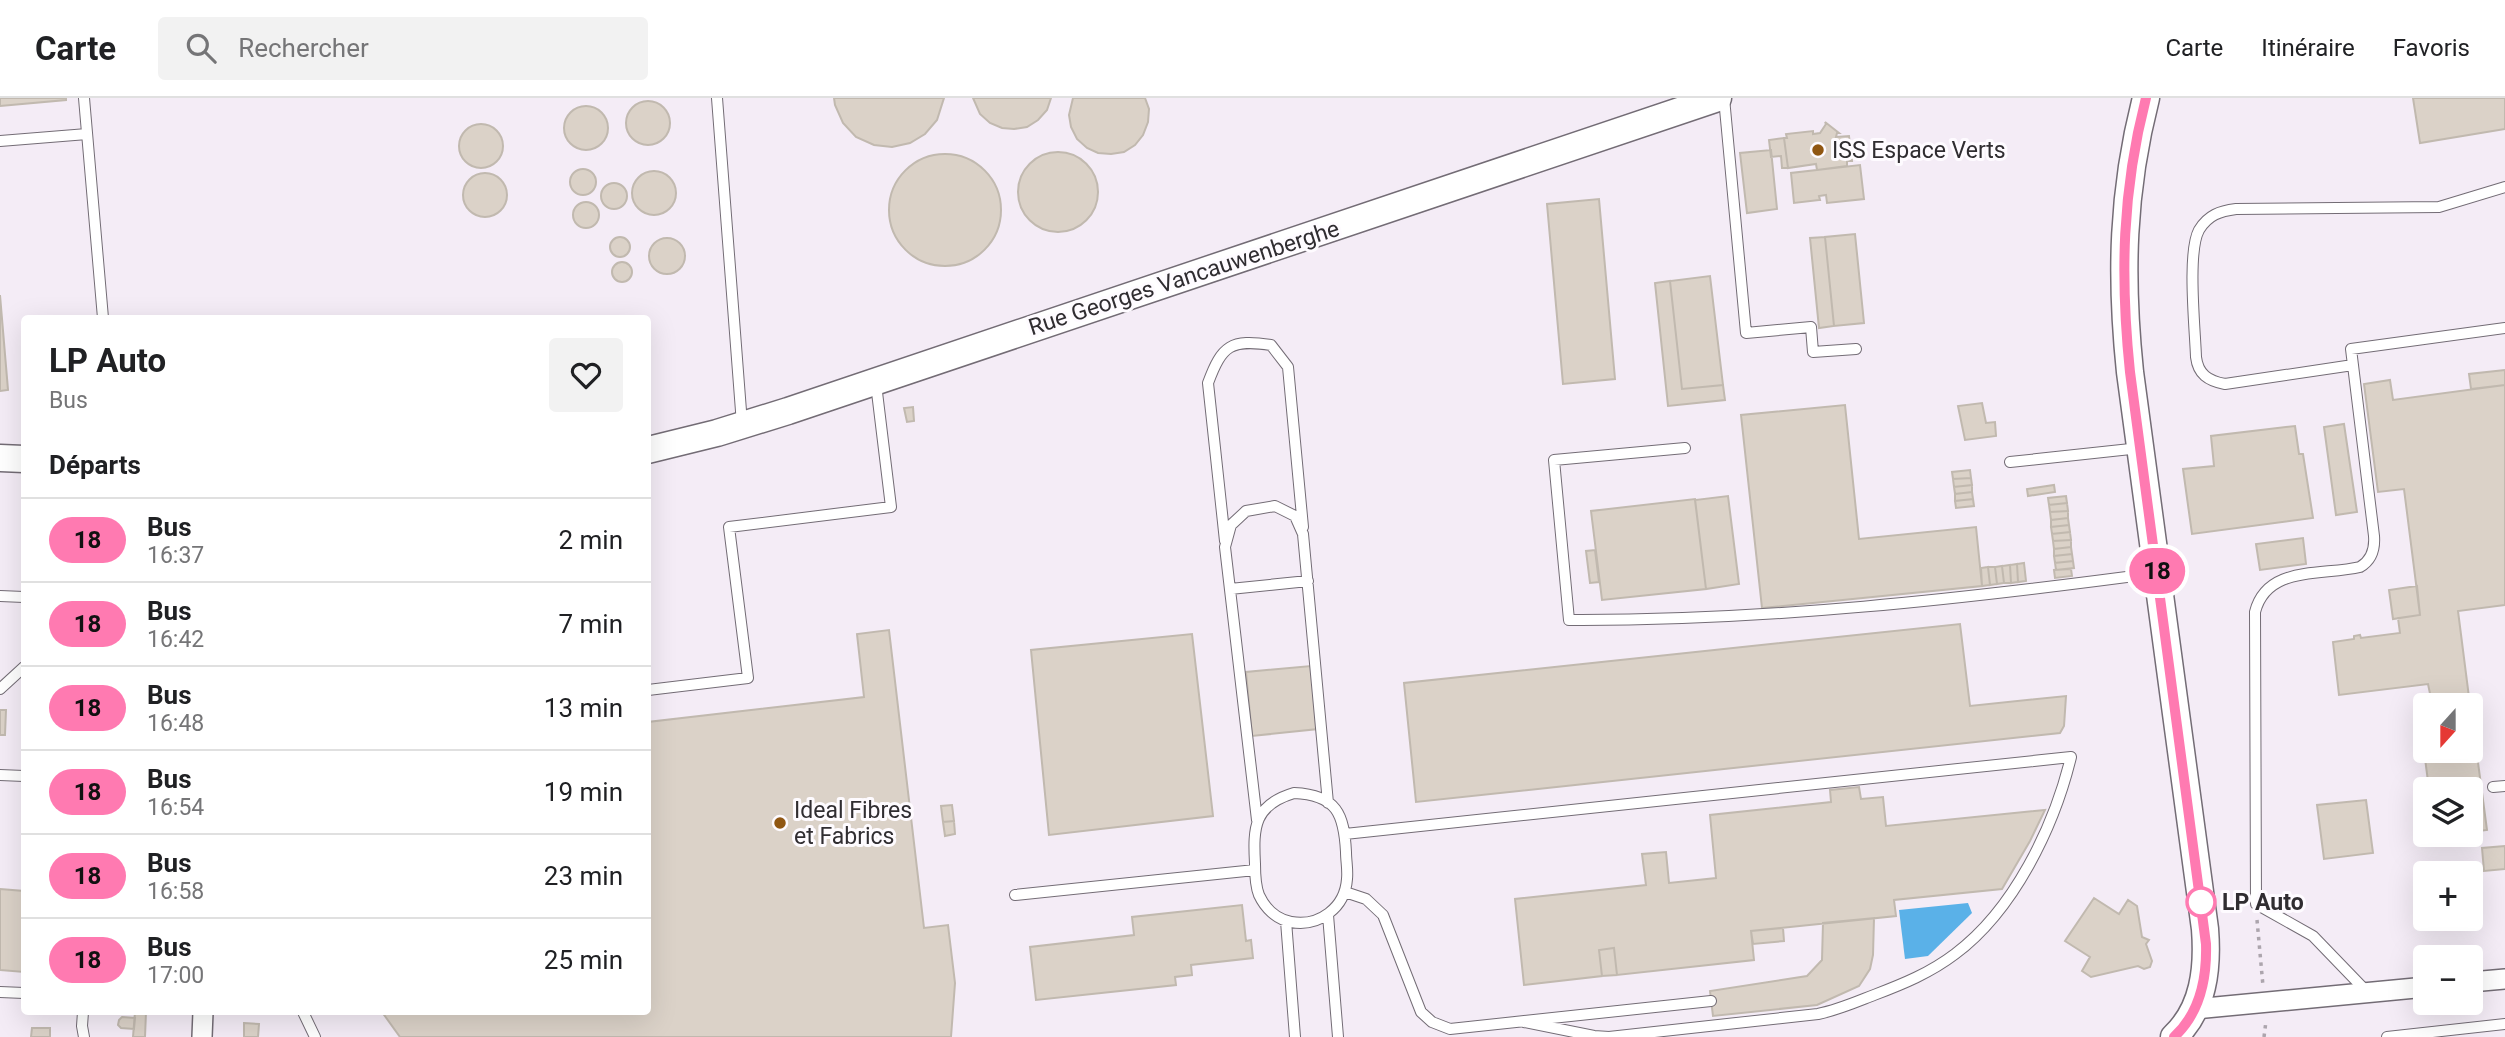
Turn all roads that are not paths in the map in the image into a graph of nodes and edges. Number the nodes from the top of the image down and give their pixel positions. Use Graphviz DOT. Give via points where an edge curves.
graph roads {
  1 [pos="84,98"];
  2 [pos="717,98"];
  3 [pos="1718,98"];
  4 [pos="1724,98"];
  5 [pos="2146,98"];
  6 [pos="87,134"];
  7 [pos="0,141"];
  8 [pos="2505,187"];
  9 [pos="103,315"];
  10 [pos="2505,328"];
  11 [pos="1856,349"];
  12 [pos="2353,365"];
  13 [pos="875,380"];
  14 [pos="743,425"];
  15 [pos="1685,448"];
  16 [pos="2140,448"];
  17 [pos="651,449"];
  18 [pos="0,458"];
  19 [pos="21,459"];
  20 [pos="2010,463"];
  21 [pos="1303,534"];
  22 [pos="1225,547"];
  23 [pos="2158,573"];
  24 [pos="1308,580"];
  25 [pos="1230,589"];
  26 [pos="0,596"];
  27 [pos="21,597"];
  28 [pos="21,670"];
  29 [pos="0,689"];
  30 [pos="651,690"];
  31 [pos="0,775"];
  32 [pos="21,776"];
  33 [pos="2505,786"];
  34 [pos="2493,788"];
  35 [pos="1328,803"];
  36 [pos="1257,820"];
  37 [pos="1345,834"];
  38 [pos="1255,870"];
  39 [pos="1345,892"];
  40 [pos="1016,895"];
  41 [pos="1328,915"];
  42 [pos="1286,921"];
  43 [pos="2505,979"];
  44 [pos="2483,981"];
  45 [pos="2413,988"];
  46 [pos="0,992"];
  47 [pos="2367,992"];
  48 [pos="21,993"];
  49 [pos="1711,1001"];
  50 [pos="2195,1009"];
  51 [pos="83,1015"];
  52 [pos="204,1015"];
  53 [pos="304,1015"];
  54 [pos="1524,1021"];
  55 [pos="2505,1024"];
  56 [pos="2180,1035"];
  57 [pos="84,1037"];
  58 [pos="202,1037"];
  59 [pos="315,1037"];
  60 [pos="1295,1037"];
  61 [pos="1338,1037"];
  62 [pos="2387,1037"];
  1 -- 6 [label="lane"];
  2 -- 14 [label="lane"];
  3 -- 13 [label="street, Rue Georges Vancauwenberghe"];
  4 -- 11 [label="lane" via="1746,333 1811,327 1813,352"];
  5 -- 16 [label="street" via="2129,174 2123,250 2126,330"];
  6 -- 7 [label="lane"];
  6 -- 9 [label="lane"];
  8 -- 12 [label="lane" via="2440,206 2236,209 2215,213 2206,221 2194,249 2200,372 2225,383"];
  10 -- 12 [label="lane" via="2351,349"];
  12 -- 47 [label="lane" via="2374,548 2371,558 2360,567 2279,580 2257,603 2256,904 2313,936"];
  13 -- 14 [label="street, Rue Georges Vancauwenberghe"];
  13 -- 30 [label="lane" via="891,507 729,527 748,678"];
  14 -- 17 [label="street, Rue Georges Vancauwenberghe"];
  15 -- 23 [label="lane" via="1554,460 1569,620 1768,615"];
  16 -- 20 [label="lane"];
  16 -- 23 [label="street"];
  18 -- 19 [label="street"];
  21 -- 22 [label="lane" via="1295,516 1275,506 1246,511 1231,525"];
  21 -- 22 [label="lane" via="1288,367 1271,345 1247,341 1228,347 1208,383"];
  21 -- 24 [label="lane"];
  22 -- 25 [label="lane"];
  23 -- 50 [label="street" via="2205,929 2206,968"];
  24 -- 25 [label="lane"];
  24 -- 35 [label="lane"];
  25 -- 36 [label="lane"];
  26 -- 27 [label="lane"];
  28 -- 29 [label="lane"];
  31 -- 32 [label="lane"];
  33 -- 34 [label="lane"];
  35 -- 36 [label="lane" via="1310,794 1294,793 1279,797"];
  35 -- 37 [label="lane" via="1337,810"];
  36 -- 38 [label="lane"];
  37 -- 39 [label="lane"];
  37 -- 54 [label="lane" via="2070,757 2046,832 2007,896 1958,952 1913,980 1818,1014 1609,1037"];
  38 -- 40 [label="lane"];
  38 -- 42 [label="lane" via="1263,904"];
  39 -- 41 [label="lane"];
  39 -- 54 [label="lane" via="1366,899 1383,915 1421,1012 1432,1022 1450,1029"];
  41 -- 42 [label="lane" via="1315,921"];
  41 -- 61 [label="lane"];
  42 -- 60 [label="lane"];
  43 -- 44 [label="street"];
  45 -- 47 [label="street"];
  46 -- 48 [label="lane"];
  47 -- 50 [label="street"];
  49 -- 54 [label="lane"];
  50 -- 56 [label="street"];
  51 -- 57 [label="lane"];
  52 -- 58 [label="street"];
  53 -- 59 [label="lane"];
  55 -- 62 [label="lane"];
}
